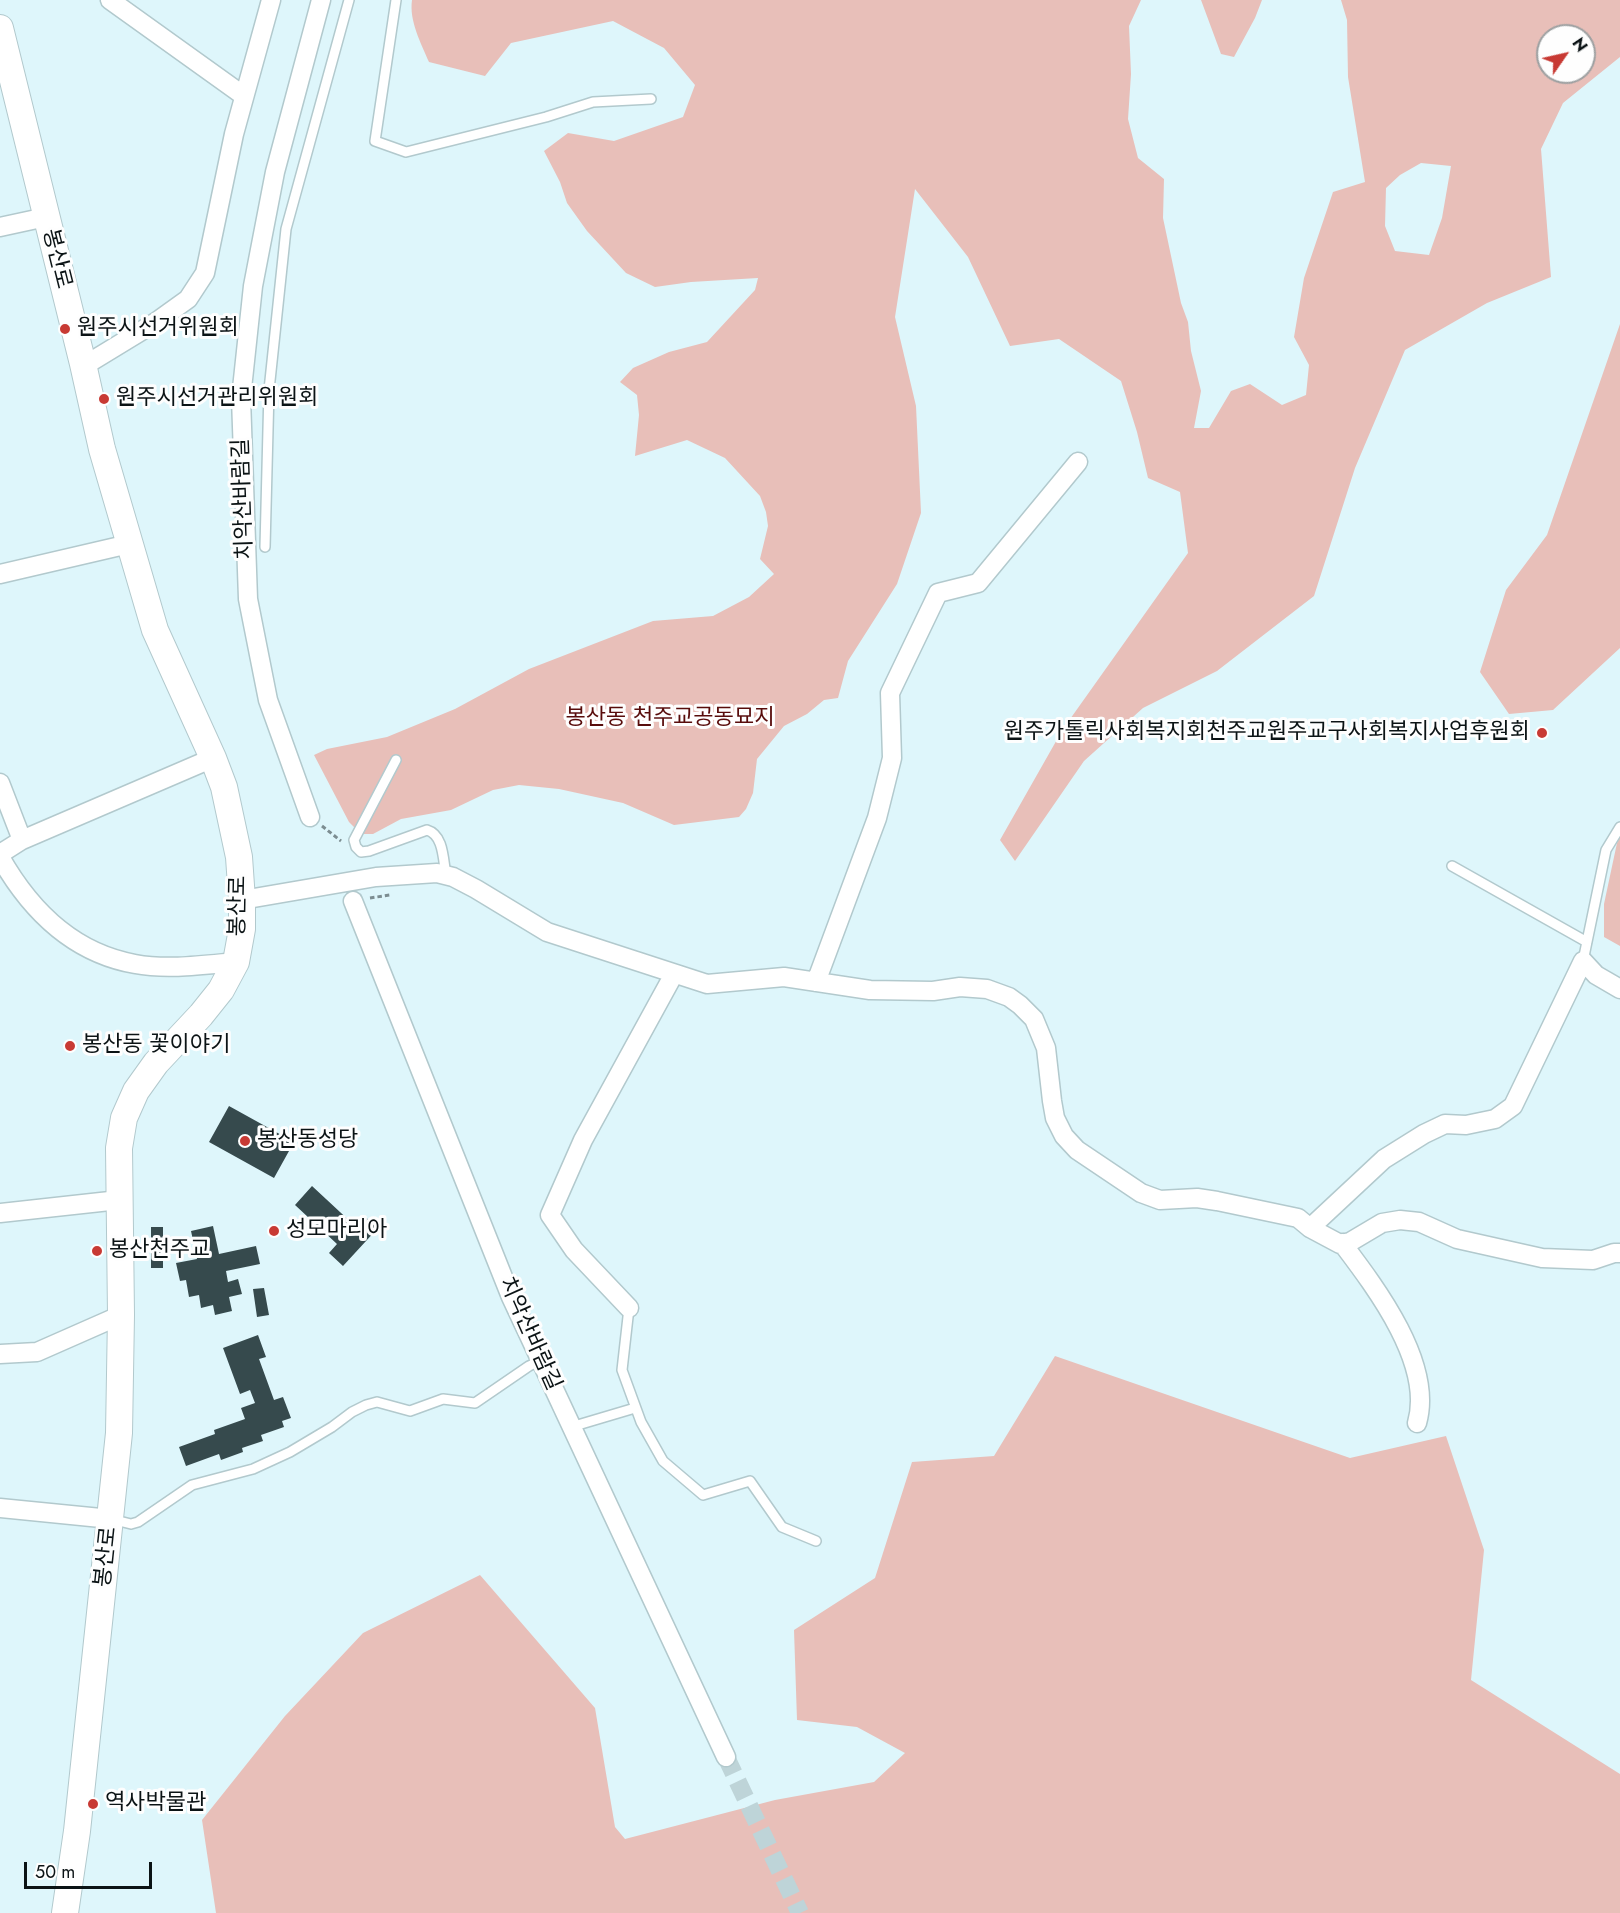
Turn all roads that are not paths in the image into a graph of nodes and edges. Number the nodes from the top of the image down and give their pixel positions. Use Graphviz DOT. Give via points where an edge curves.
graph roads {
  1 [pos="110,0"];
  2 [pos="271,0"];
  3 [pos="321,0"];
  4 [pos="349,0"];
  5 [pos="396,0"];
  6 [pos="0,28"];
  7 [pos="244,96"];
  8 [pos="651,99"];
  9 [pos="46,217"];
  10 [pos="0,227"];
  11 [pos="83,364"];
  12 [pos="1078,462"];
  13 [pos="129,544"];
  14 [pos="265,547"];
  15 [pos="0,574"];
  16 [pos="213,758"];
  17 [pos="396,760"];
  18 [pos="0,783"];
  19 [pos="310,817"];
  20 [pos="1620,826"];
  21 [pos="22,840"];
  22 [pos="0,855"];
  23 [pos="1452,866"];
  24 [pos="446,875"];
  25 [pos="242,900"];
  26 [pos="353,901"];
  27 [pos="1587,942"];
  28 [pos="236,962"];
  29 [pos="1583,962"];
  30 [pos="674,974"];
  31 [pos="816,982"];
  32 [pos="1620,989"];
  33 [pos="118,1200"];
  34 [pos="0,1213"];
  35 [pos="1310,1228"];
  36 [pos="1342,1243"];
  37 [pos="1620,1253"];
  38 [pos="629,1308"];
  39 [pos="122,1315"];
  40 [pos="0,1354"];
  41 [pos="540,1361"];
  42 [pos="635,1408"];
  43 [pos="1417,1423"];
  44 [pos="571,1427"];
  45 [pos="0,1508"];
  46 [pos="111,1519"];
  47 [pos="816,1541"];
  48 [pos="726,1757"];
  49 [pos="65,1913"];
  1 -- 7 [label="street"];
  2 -- 7 [label="street"];
  3 -- 19 [label="street, 치악산바람길" via="275,172 253,286 241,398 248,599 268,700"];
  4 -- 14 [label="lane" via="286,229 269,390"];
  5 -- 8 [label="lane" via="375,141 406,152 593,102"];
  6 -- 9 [label="street, 봉산로"];
  7 -- 11 [label="street" via="205,273 188,299"];
  9 -- 10 [label="street, 봉산로"];
  9 -- 11 [label="street, 봉산로"];
  11 -- 13 [label="street, 봉산로"];
  12 -- 31 [label="street" via="978,583 938,593 890,693 892,758 877,818"];
  13 -- 15 [label="street"];
  13 -- 16 [label="street, 봉산로" via="155,630"];
  16 -- 21 [label="street"];
  16 -- 25 [label="street, 봉산로" via="230,812"];
  17 -- 24 [label="lane" via="354,840 356,847 361,852 369,851 432,831 439,838"];
  18 -- 21 [label="street"];
  20 -- 27 [label="lane" via="1606,850"];
  21 -- 22 [label="street"];
  22 -- 28 [label="street" via="16,884 48,920 77,943 106,957 136,965 177,967"];
  23 -- 27 [label="lane"];
  24 -- 25 [label="street" via="376,878"];
  24 -- 30 [label="street" via="547,932"];
  25 -- 28 [label="street, 봉산로"];
  26 -- 41 [label="street, 치악산바람길" via="506,1286"];
  27 -- 29 [label="lane"];
  28 -- 33 [label="street, 봉산로" via="201,1015 136,1091 124,1118 119,1148"];
  29 -- 32 [label="street"];
  29 -- 35 [label="street" via="1513,1106 1495,1119 1466,1125 1445,1124 1424,1134 1384,1159"];
  30 -- 31 [label="street" via="707,984 784,977"];
  30 -- 38 [label="street" via="583,1140 550,1215 574,1250"];
  31 -- 35 [label="street" via="870,990 978,988 1009,997 1034,1019 1039,1030 1046,1048 1055,1118 1077,1150 1141,1193 1160,1200 1217,1200 1298,1218"];
  33 -- 34 [label="street"];
  33 -- 39 [label="street, 봉산로"];
  35 -- 36 [label="street"];
  36 -- 37 [label="street" via="1382,1223 1400,1220 1419,1222 1457,1239 1542,1258 1593,1260"];
  36 -- 43 [label="street" via="1393,1316 1413,1361 1422,1407"];
  38 -- 42 [label="lane" via="622,1371"];
  39 -- 40 [label="street" via="37,1352"];
  39 -- 46 [label="street, 봉산로" via="119,1433"];
  41 -- 44 [label="street, 치악산바람길"];
  41 -- 46 [label="lane" via="475,1403 443,1399 410,1411 377,1402 366,1405 281,1457 253,1469 192,1485 138,1522"];
  42 -- 44 [label="lane"];
  42 -- 47 [label="lane" via="663,1461 703,1495 750,1481 782,1527"];
  44 -- 48 [label="street, 치악산바람길"];
  45 -- 46 [label="street"];
  46 -- 49 [label="street, 봉산로"];
}
